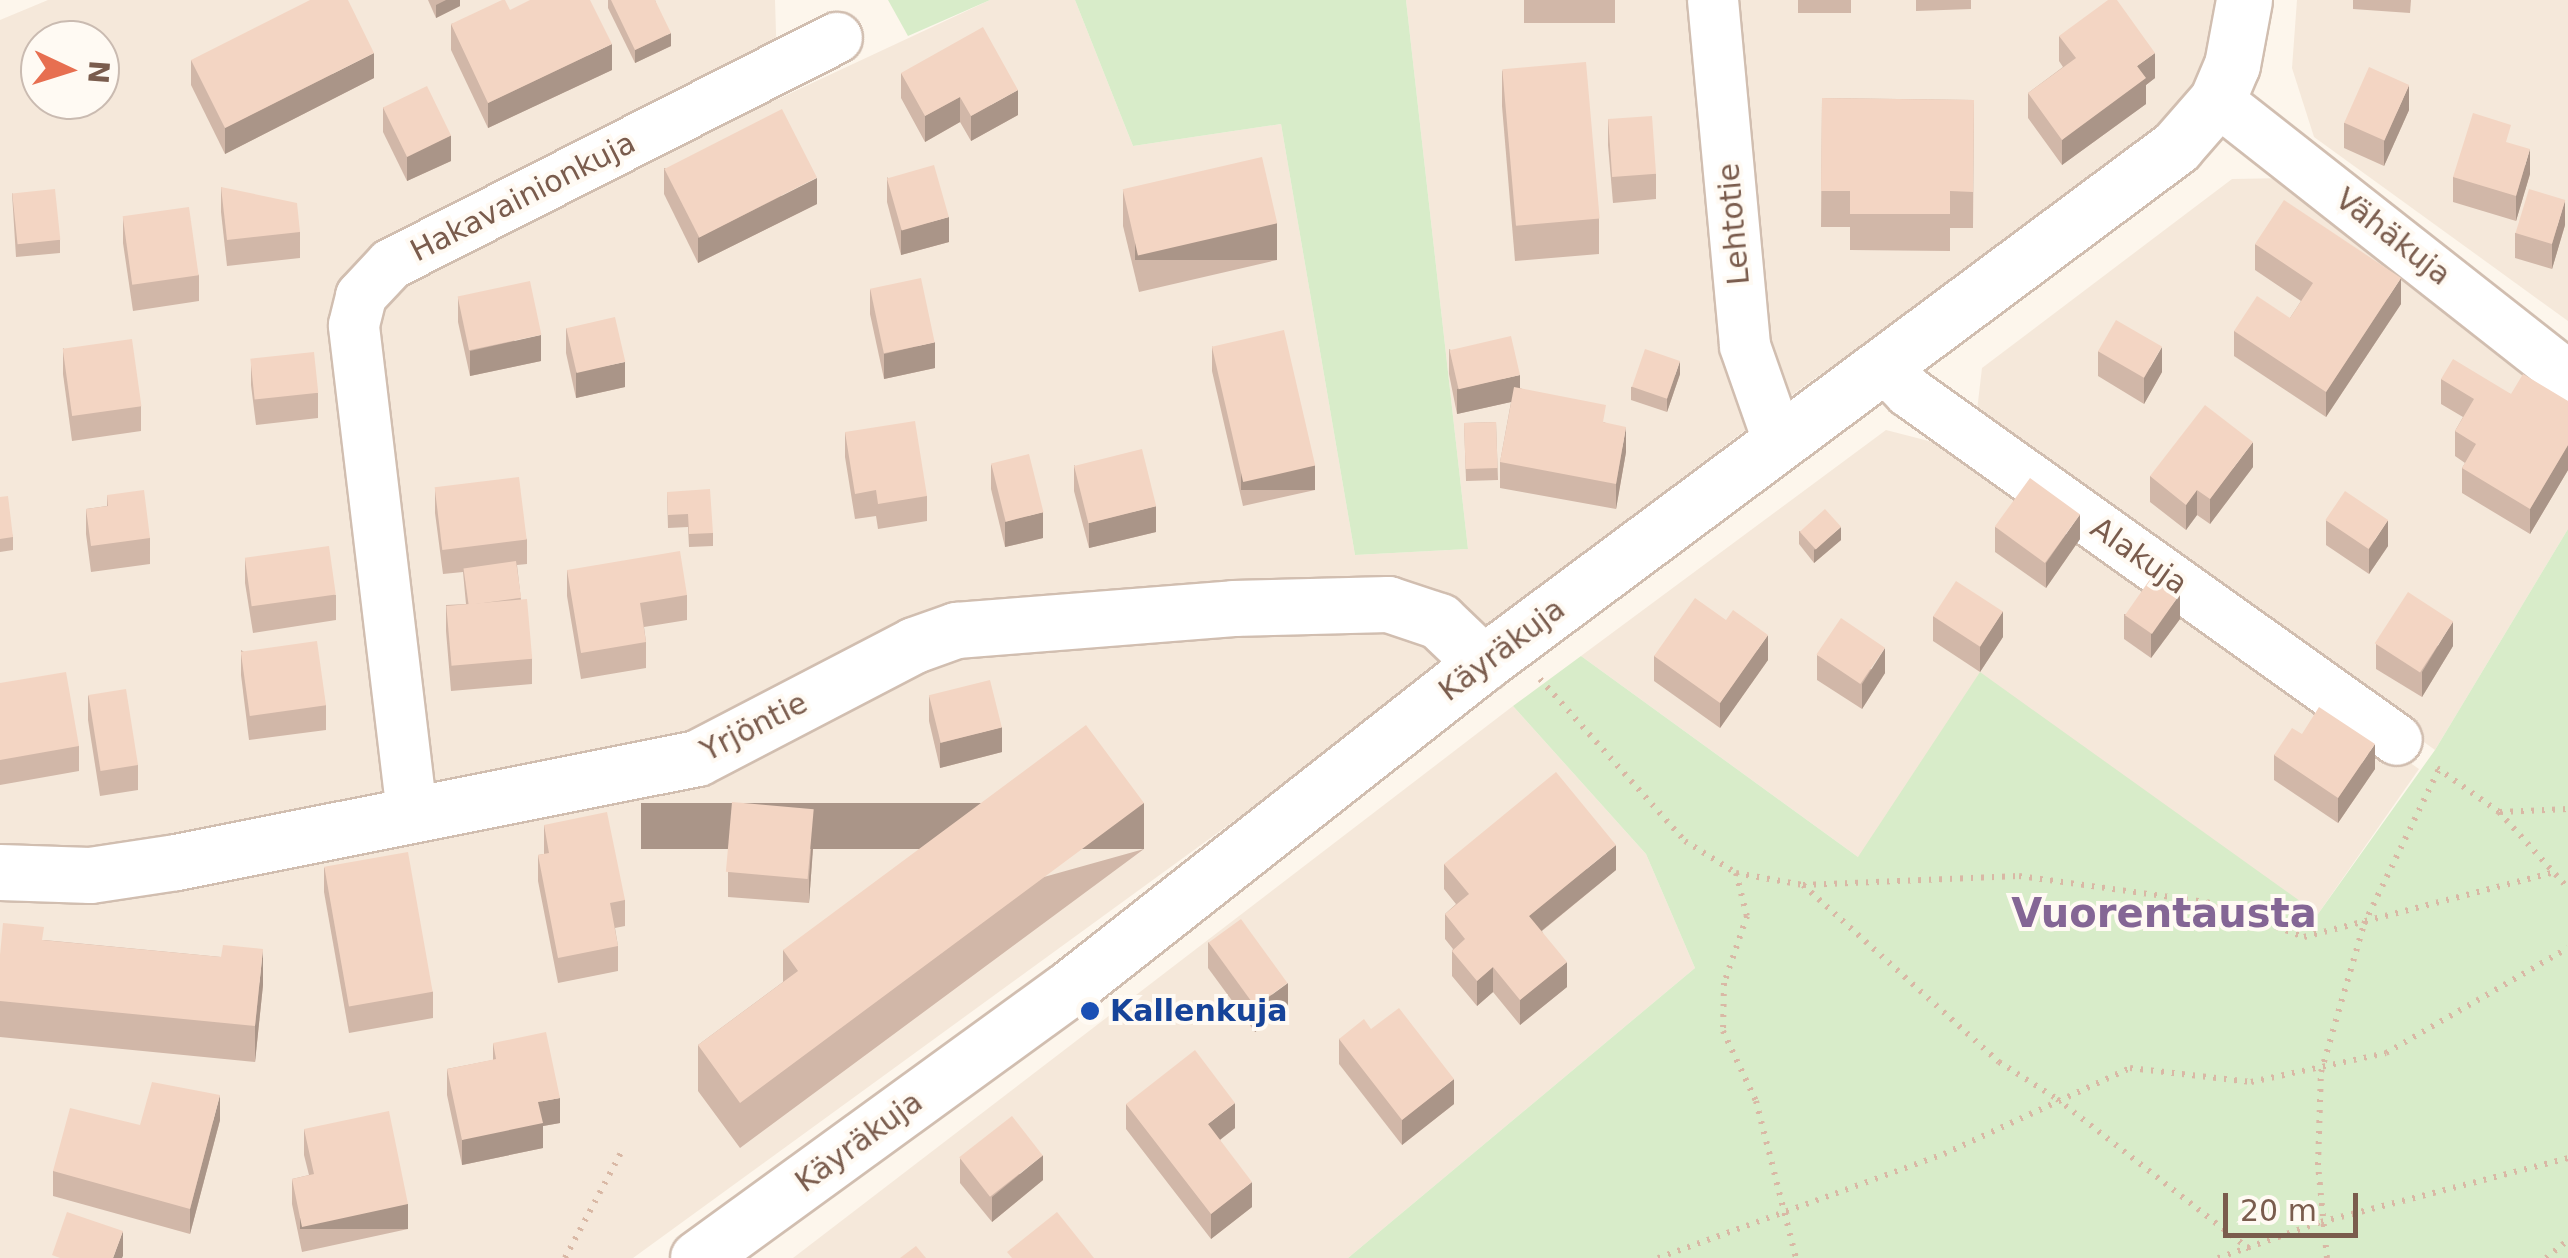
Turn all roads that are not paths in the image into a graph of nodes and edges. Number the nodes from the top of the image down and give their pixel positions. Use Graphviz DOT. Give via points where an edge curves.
graph roads {
  1 [pos="1714,0"];
  2 [pos="2244,0"];
  3 [pos="837,38"];
  4 [pos="2217,100"];
  5 [pos="1885,367"];
  6 [pos="2568,376"];
  7 [pos="1779,443"];
  8 [pos="1506,665"];
  9 [pos="2398,740"];
  10 [pos="412,814"];
  11 [pos="0,872"];
  12 [pos="698,1258"];
  1 -- 7 [label="street, Lehtotie" via="1745,346"];
  2 -- 4 [label="street, Käyräkuja" via="2232,65"];
  3 -- 10 [label="street, Hakavainionkuja" via="391,264 361,296 354,325"];
  4 -- 5 [label="street, Käyräkuja" via="2176,147"];
  4 -- 6 [label="street, Vähäkuja"];
  5 -- 7 [label="street, Käyräkuja"];
  5 -- 9 [label="street, Alakuja" via="1908,392"];
  7 -- 8 [label="street, Käyräkuja"];
  8 -- 10 [label="street, Yrjöntie" via="1439,620 1388,604 974,628 914,645 697,758"];
  8 -- 12 [label="street, Käyräkuja"];
  10 -- 11 [label="street, Yrjöntie" via="109,872"];
}
